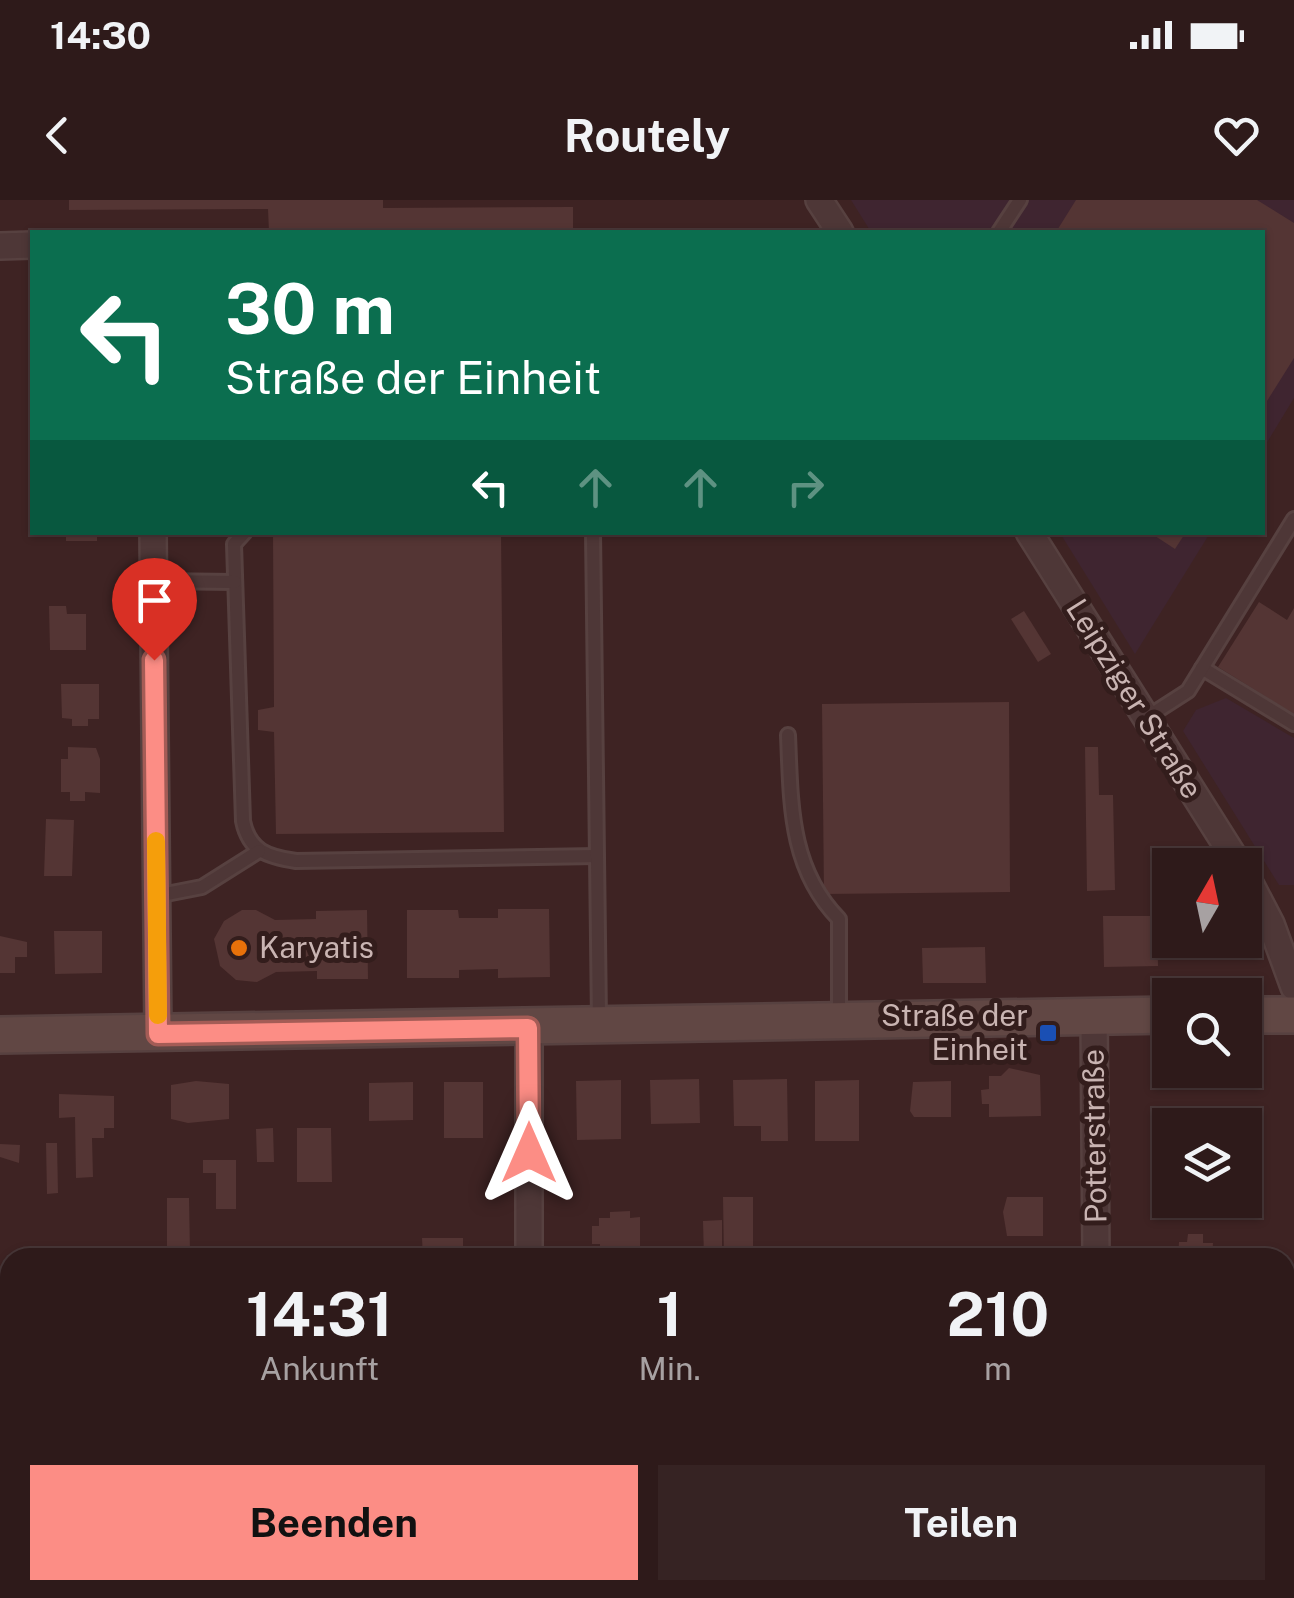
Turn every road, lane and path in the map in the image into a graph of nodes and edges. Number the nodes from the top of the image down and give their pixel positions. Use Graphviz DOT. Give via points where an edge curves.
graph roads {
  1 [pos="819,200"];
  2 [pos="1020,200"];
  3 [pos="839,230"];
  4 [pos="1000,230"];
  5 [pos="30,245"];
  6 [pos="0,246"];
  7 [pos="1294,520"];
  8 [pos="152,535"];
  9 [pos="243,535"];
  10 [pos="593,535"];
  11 [pos="1031,535"];
  12 [pos="153,582"];
  13 [pos="235,582"];
  14 [pos="1202,668"];
  15 [pos="1146,718"];
  16 [pos="1294,724"];
  17 [pos="788,735"];
  18 [pos="1228,848"];
  19 [pos="259,851"];
  20 [pos="597,856"];
  21 [pos="156,896"];
  22 [pos="1262,907"];
  23 [pos="1294,986"];
  24 [pos="1152,1015"];
  25 [pos="1262,1015"];
  26 [pos="1294,1015"];
  27 [pos="1094,1016"];
  28 [pos="839,1021"];
  29 [pos="599,1026"];
  30 [pos="528,1028"];
  31 [pos="0,1034"];
  32 [pos="158,1034"];
  33 [pos="530,1248"];
  34 [pos="1096,1248"];
  1 -- 3 [label="street"];
  2 -- 4 [label="lane"];
  5 -- 6 [label="street"];
  7 -- 14 [label="lane"];
  8 -- 12 [label="street"];
  9 -- 13 [label="lane" via="234,544"];
  10 -- 20 [label="lane"];
  11 -- 15 [label="street, Leipziger Straße"];
  12 -- 13 [label="lane"];
  12 -- 21 [label="street"];
  13 -- 19 [label="lane" via="243,821 246,838"];
  14 -- 15 [label="lane" via="1188,690"];
  14 -- 16 [label="lane"];
  15 -- 18 [label="street, Leipziger Straße"];
  17 -- 28 [label="lane" via="796,844 820,898 840,919"];
  19 -- 20 [label="lane" via="296,861"];
  19 -- 21 [label="lane" via="202,887"];
  20 -- 29 [label="lane"];
  21 -- 32 [label="street"];
  22 -- 23 [label="street"];
  24 -- 27 [label="street"];
  25 -- 26 [label="street"];
  27 -- 28 [label="street"];
  27 -- 34 [label="street, Potterstraße"];
  28 -- 29 [label="street"];
  29 -- 30 [label="street"];
  30 -- 32 [label="street"];
  30 -- 33 [label="street"];
  31 -- 32 [label="street"];
}
